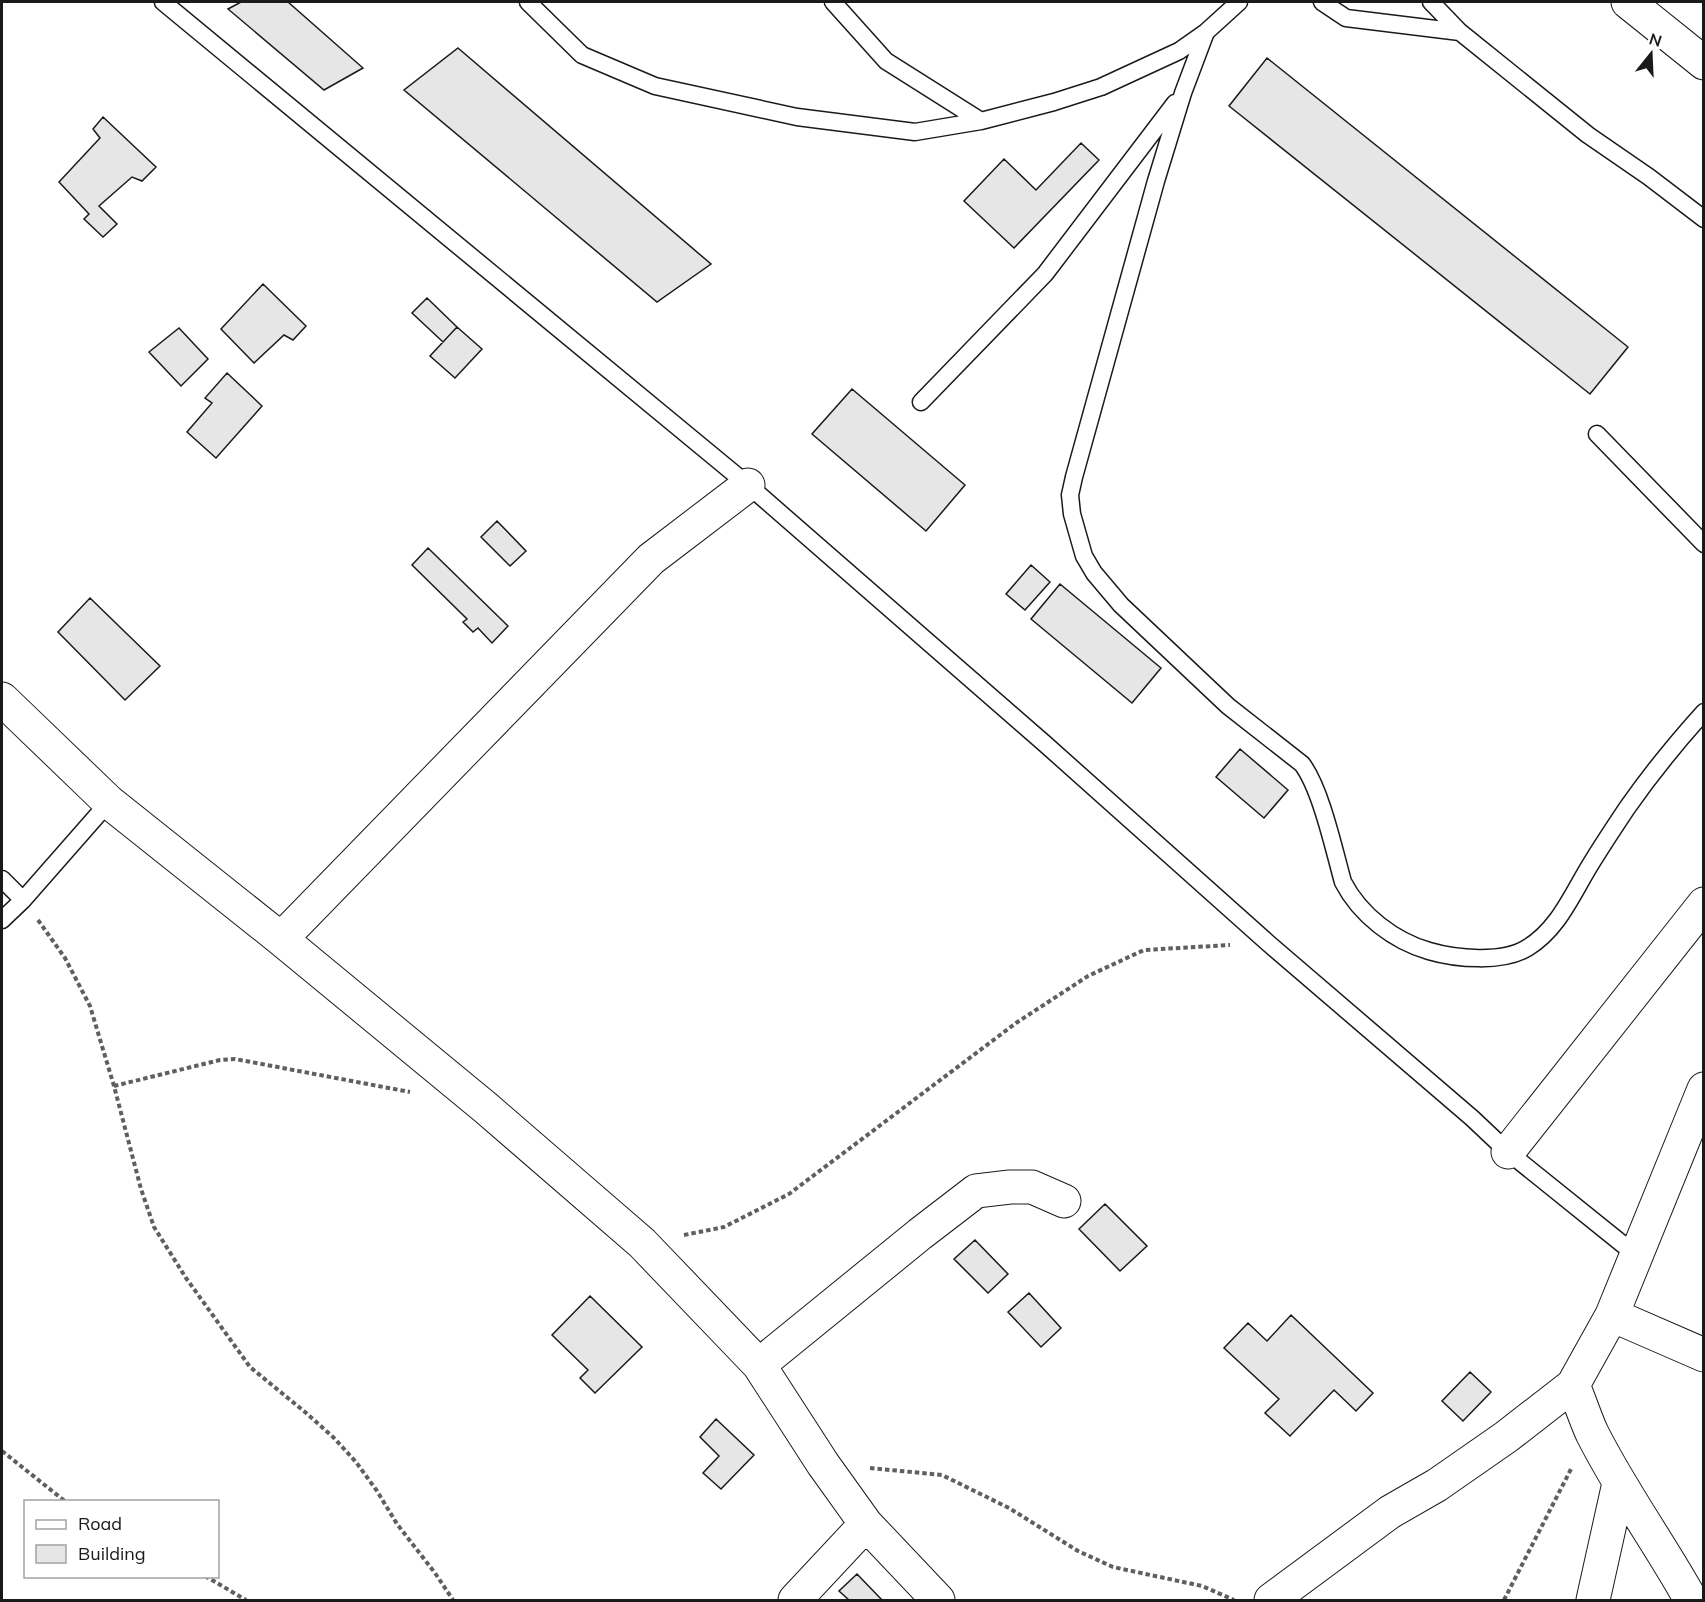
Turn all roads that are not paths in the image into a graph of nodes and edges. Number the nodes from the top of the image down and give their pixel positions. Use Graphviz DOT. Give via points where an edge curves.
graph roads {
  1 [pos="163,2"];
  2 [pos="528,2"];
  3 [pos="833,2"];
  4 [pos="1239,2"];
  5 [pos="1322,2"];
  6 [pos="1431,2"];
  7 [pos="1628,2"];
  8 [pos="1206,32"];
  9 [pos="1460,32"];
  10 [pos="1704,63"];
  11 [pos="1182,93"];
  12 [pos="981,121"];
  13 [pos="1704,219"];
  14 [pos="921,402"];
  15 [pos="1597,434"];
  16 [pos="748,485"];
  17 [pos="1704,544"];
  18 [pos="2,699"];
  19 [pos="1704,712"];
  20 [pos="109,802"];
  21 [pos="2,879"];
  22 [pos="23,900"];
  23 [pos="1704,904"];
  24 [pos="2,920"];
  25 [pos="281,939"];
  26 [pos="1704,1089"];
  27 [pos="1508,1152"];
  28 [pos="1064,1201"];
  29 [pos="1636,1255"];
  30 [pos="1612,1315"];
  31 [pos="1704,1355"];
  32 [pos="759,1365"];
  33 [pos="1574,1385"];
  34 [pos="1619,1483"];
  35 [pos="866,1524"];
  36 [pos="795,1600"];
  37 [pos="938,1600"];
  38 [pos="1271,1600"];
  39 [pos="1593,1600"];
  40 [pos="1691,1600"];
  1 -- 16 [label="lane"];
  2 -- 12 [label="lane" via="582,55 655,86 797,117 915,132"];
  3 -- 12 [label="lane" via="886,61"];
  4 -- 8 [label="lane"];
  5 -- 9 [label="lane" via="1346,18"];
  6 -- 9 [label="lane"];
  7 -- 10 [label="main road"];
  8 -- 11 [label="lane"];
  8 -- 12 [label="lane" via="1179,51 1101,87"];
  9 -- 13 [label="lane" via="1588,135"];
  11 -- 14 [label="lane" via="1045,274"];
  11 -- 19 [label="lane" via="1074,477 1070,495 1072,514 1084,556 1121,605 1228,706 1308,772 1350,895 1387,931 1426,950 1459,958 1506,956 1525,950 1543,937 1565,908 1628,807"];
  15 -- 17 [label="lane"];
  16 -- 25 [label="main road" via="651,559"];
  16 -- 27 [label="lane"];
  18 -- 20 [label="main road"];
  20 -- 22 [label="lane"];
  20 -- 25 [label="main road"];
  21 -- 22 [label="lane"];
  22 -- 24 [label="lane"];
  23 -- 27 [label="main road"];
  25 -- 32 [label="main road" via="642,1243"];
  26 -- 29 [label="main road"];
  27 -- 29 [label="lane"];
  28 -- 32 [label="main road" via="1032,1188 976,1191"];
  29 -- 30 [label="main road"];
  30 -- 31 [label="main road"];
  30 -- 33 [label="main road"];
  32 -- 35 [label="main road"];
  33 -- 34 [label="main road" via="1591,1431"];
  33 -- 38 [label="main road" via="1506,1437 1380,1519"];
  34 -- 39 [label="main road"];
  34 -- 40 [label="main road"];
  35 -- 36 [label="main road"];
  35 -- 37 [label="main road"];
}
